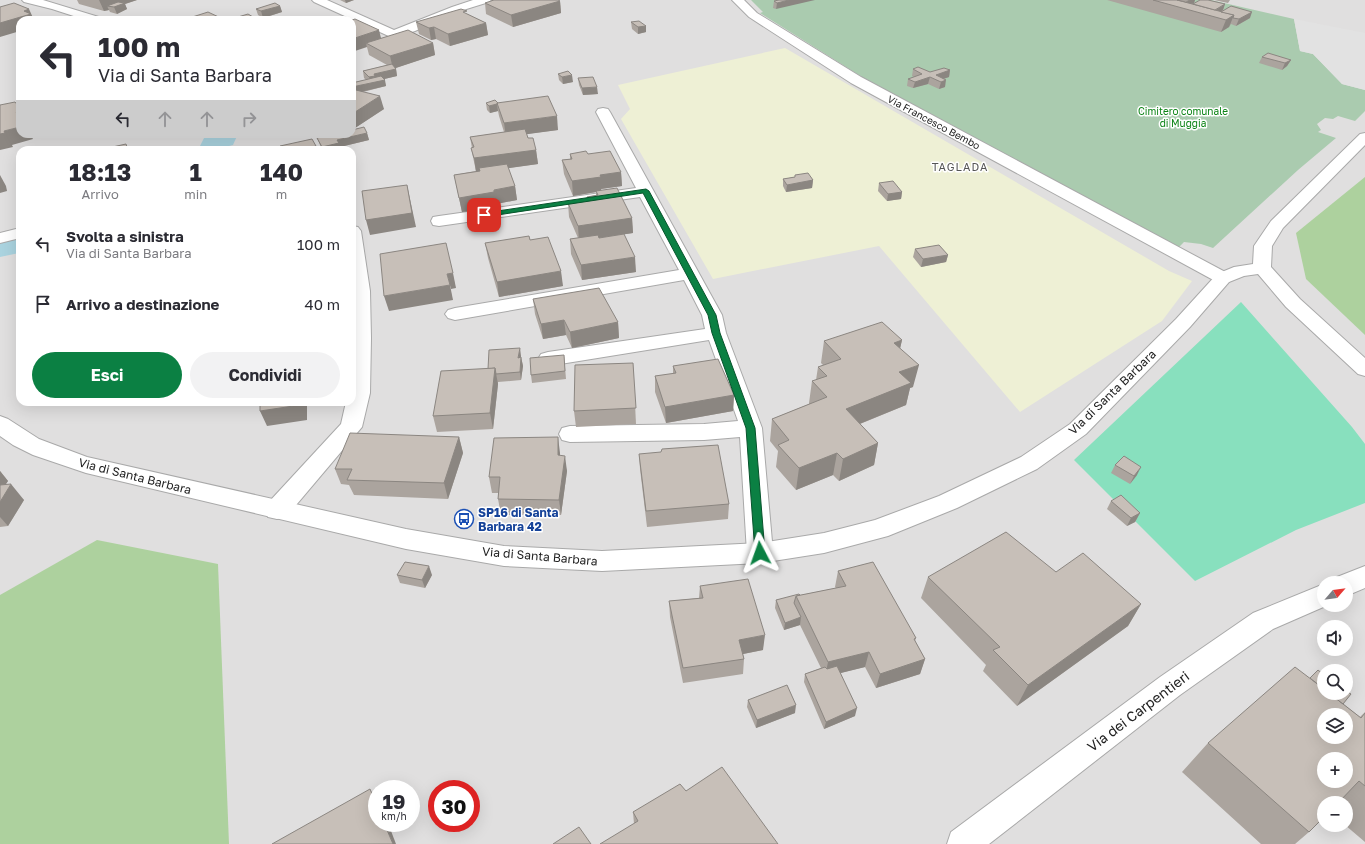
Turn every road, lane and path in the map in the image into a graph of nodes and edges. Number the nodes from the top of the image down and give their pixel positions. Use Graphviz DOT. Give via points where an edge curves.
graph roads {
  1 [pos="28,0"];
  2 [pos="318,0"];
  3 [pos="485,0"];
  4 [pos="738,0"];
  5 [pos="86,16"];
  6 [pos="353,16"];
  7 [pos="356,17"];
  8 [pos="603,112"];
  9 [pos="1365,137"];
  10 [pos="646,191"];
  11 [pos="439,221"];
  12 [pos="16,234"];
  13 [pos="0,238"];
  14 [pos="356,258"];
  15 [pos="1262,268"];
  16 [pos="690,273"];
  17 [pos="1223,278"];
  18 [pos="455,314"];
  19 [pos="716,333"];
  20 [pos="548,359"];
  21 [pos="1365,369"];
  22 [pos="0,424"];
  23 [pos="751,428"];
  24 [pos="570,434"];
  25 [pos="277,510"];
  26 [pos="760,553"];
  27 [pos="1365,577"];
  28 [pos="1353,582"];
  29 [pos="1317,598"];
  30 [pos="963,844"];
  1 -- 5 [label="street"];
  2 -- 6 [label="street"];
  3 -- 7 [label="street" via="393,34"];
  4 -- 17 [label="street, Via Francesco Bembo" via="753,15 856,80"];
  8 -- 10 [label="street"];
  9 -- 15 [label="street" via="1277,225 1264,246"];
  10 -- 11 [label="street"];
  10 -- 16 [label="street"];
  12 -- 13 [label="street"];
  14 -- 25 [label="street" via="361,291 361,338 359,393 352,427"];
  15 -- 17 [label="street, Via di Santa Barbara" via="1240,271"];
  15 -- 21 [label="street" via="1294,303"];
  16 -- 18 [label="street"];
  16 -- 19 [label="street" via="712,315"];
  17 -- 26 [label="street, Via di Santa Barbara" via="1184,324 1078,429 1029,463 948,502 879,530 824,543"];
  19 -- 20 [label="street"];
  19 -- 23 [label="street"];
  22 -- 25 [label="street, Via di Santa Barbara" via="39,450 80,463"];
  23 -- 24 [label="street" via="697,432"];
  23 -- 26 [label="street"];
  25 -- 26 [label="street, Via di Santa Barbara" via="406,539 504,556 602,561"];
  27 -- 28 [label="street"];
  29 -- 30 [label="street, Via dei Carpentieri" via="1262,622 1170,686"];
}
